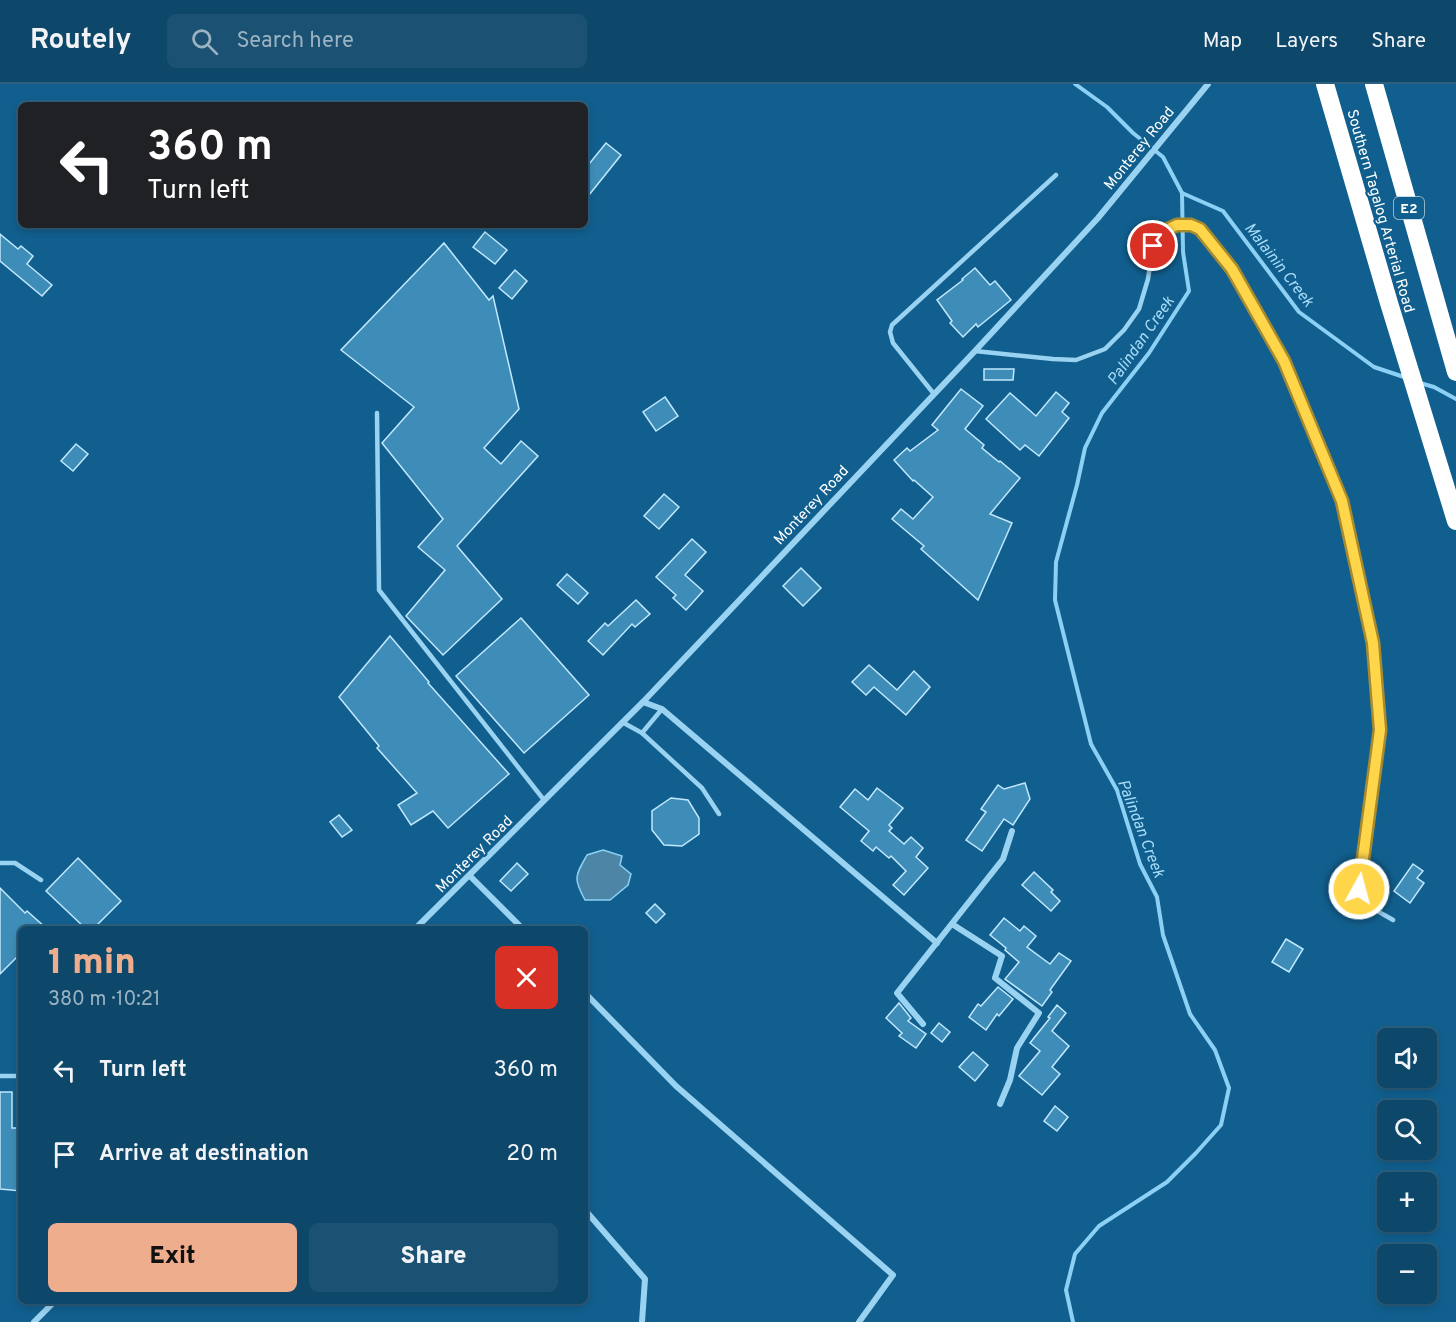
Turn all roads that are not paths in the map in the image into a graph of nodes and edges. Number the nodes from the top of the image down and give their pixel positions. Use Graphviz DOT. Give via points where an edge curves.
graph roads {
  1 [pos="1208,84"];
  2 [pos="1376,89"];
  3 [pos="1327,90"];
  4 [pos="1056,175"];
  5 [pos="975,351"];
  6 [pos="1456,372"];
  7 [pos="934,394"];
  8 [pos="378,413"];
  9 [pos="1456,521"];
  10 [pos="643,702"];
  11 [pos="662,709"];
  12 [pos="622,722"];
  13 [pos="642,733"];
  14 [pos="544,800"];
  15 [pos="719,814"];
  16 [pos="1012,831"];
  17 [pos="0,863"];
  18 [pos="470,876"];
  19 [pos="41,880"];
  20 [pos="1393,920"];
  21 [pos="952,924"];
  22 [pos="418,926"];
  23 [pos="520,926"];
  24 [pos="937,943"];
  25 [pos="588,996"];
  26 [pos="923,1024"];
  27 [pos="0,1076"];
  28 [pos="18,1076"];
  29 [pos="1000,1104"];
  30 [pos="588,1213"];
  31 [pos="52,1304"];
  32 [pos="34,1322"];
  33 [pos="642,1322"];
  34 [pos="859,1322"];
  1 -- 5 [label="street, Monterey Road" via="1098,218"];
  2 -- 6 [label="highway, Southern Tagalog Arterial Road / E2"];
  3 -- 9 [label="highway, Southern Tagalog Arterial Road"];
  4 -- 7 [label="lane" via="892,325 893,343"];
  5 -- 7 [label="street, Monterey Road"];
  5 -- 20 [label="lane" via="1076,360 1105,349 1139,309 1153,246 1164,231 1177,225 1200,229 1232,269 1284,361 1342,501 1373,643 1380,730 1359,889 1368,905"];
  7 -- 10 [label="street, Monterey Road"];
  8 -- 14 [label="lane" via="379,590"];
  10 -- 11 [label="street"];
  10 -- 12 [label="street, Monterey Road"];
  11 -- 13 [label="lane"];
  11 -- 24 [label="street"];
  12 -- 13 [label="lane"];
  12 -- 14 [label="street, Monterey Road"];
  13 -- 15 [label="lane" via="702,788"];
  14 -- 18 [label="street, Monterey Road"];
  16 -- 21 [label="street" via="1003,859"];
  17 -- 19 [label="lane" via="15,862"];
  18 -- 22 [label="street, Monterey Road"];
  18 -- 23 [label="street"];
  21 -- 24 [label="street"];
  21 -- 29 [label="street" via="1002,956 995,978 1039,1013 1017,1048"];
  24 -- 26 [label="street" via="897,993"];
  25 -- 34 [label="street" via="676,1086 893,1275"];
  27 -- 28 [label="lane"];
  30 -- 33 [label="street" via="645,1279"];
  31 -- 32 [label="street"];
}
